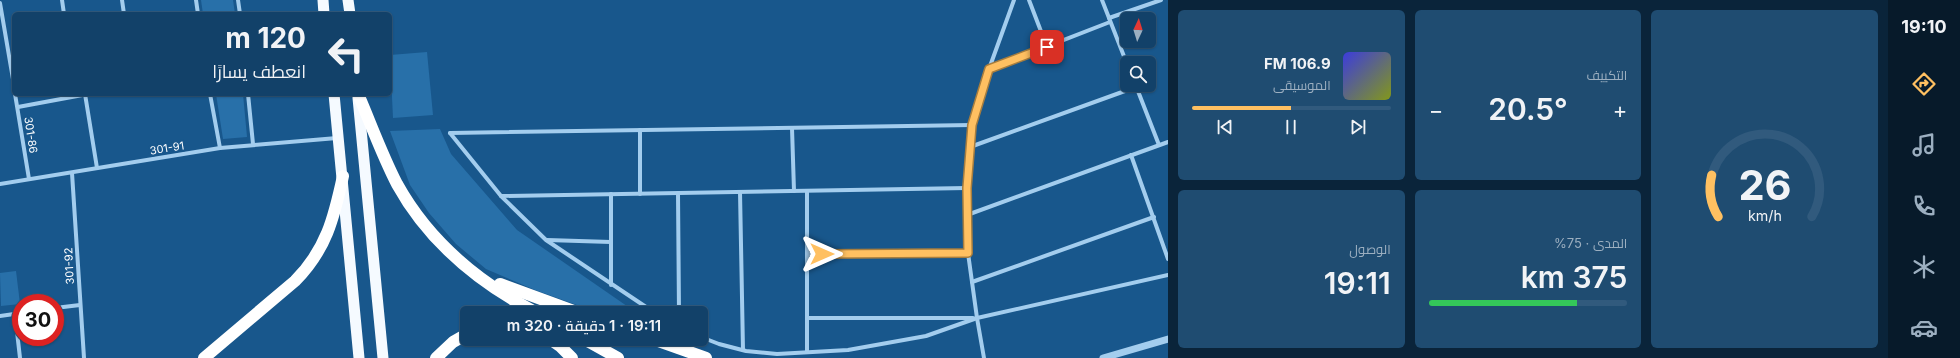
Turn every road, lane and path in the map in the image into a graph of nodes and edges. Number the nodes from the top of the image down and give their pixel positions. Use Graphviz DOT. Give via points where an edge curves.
graph roads {
  1 [pos="62,0"];
  2 [pos="122,0"];
  3 [pos="196,0"];
  4 [pos="238,0"];
  5 [pos="323,0"];
  6 [pos="348,0"];
  7 [pos="1014,0"];
  8 [pos="1029,0"];
  9 [pos="1102,0"];
  10 [pos="1161,0"];
  11 [pos="0,4"];
  12 [pos="64,12"];
  13 [pos="124,12"];
  14 [pos="198,12"];
  15 [pos="240,12"];
  16 [pos="324,12"];
  17 [pos="350,12"];
  18 [pos="1110,20"];
  19 [pos="1047,47"];
  20 [pos="1124,56"];
  21 [pos="989,69"];
  22 [pos="12,74"];
  23 [pos="1120,92"];
  24 [pos="1137,92"];
  25 [pos="16,96"];
  26 [pos="73,96"];
  27 [pos="86,96"];
  28 [pos="210,96"];
  29 [pos="248,96"];
  30 [pos="334,96"];
  31 [pos="358,96"];
  32 [pos="359,96"];
  33 [pos="18,107"];
  34 [pos="972,125"];
  35 [pos="792,128"];
  36 [pos="640,130"];
  37 [pos="339,138"];
  38 [pos="1168,142"];
  39 [pos="254,144"];
  40 [pos="1159,145"];
  41 [pos="970,147"];
  42 [pos="220,148"];
  43 [pos="1131,155"];
  44 [pos="97,168"];
  45 [pos="72,173"];
  46 [pos="342,176"];
  47 [pos="29,179"];
  48 [pos="0,184"];
  49 [pos="967,188"];
  50 [pos="794,191"];
  51 [pos="807,191"];
  52 [pos="740,192"];
  53 [pos="678,193"];
  54 [pos="611,194"];
  55 [pos="640,194"];
  56 [pos="501,196"];
  57 [pos="967,215"];
  58 [pos="1154,217"];
  59 [pos="546,240"];
  60 [pos="611,242"];
  61 [pos="968,253"];
  62 [pos="807,254"];
  63 [pos="1168,259"];
  64 [pos="465,266"];
  65 [pos="1168,275"];
  66 [pos="972,282"];
  67 [pos="611,285"];
  68 [pos="80,305"];
  69 [pos="525,306"];
  70 [pos="559,306"];
  71 [pos="644,306"];
  72 [pos="679,306"];
  73 [pos="64,307"];
  74 [pos="12,314"];
  75 [pos="0,316"];
  76 [pos="807,318"];
  77 [pos="977,318"];
  78 [pos="460,338"];
  79 [pos="1168,338"];
  80 [pos="708,340"];
  81 [pos="19,346"];
  82 [pos="558,346"];
  83 [pos="597,346"];
  84 [pos="673,346"];
  85 [pos="743,350"];
  86 [pos="807,352"];
  87 [pos="20,358"];
  88 [pos="84,358"];
  89 [pos="204,358"];
  90 [pos="359,358"];
  91 [pos="383,358"];
  92 [pos="436,358"];
  93 [pos="572,358"];
  94 [pos="618,358"];
  95 [pos="706,358"];
  96 [pos="984,358"];
  97 [pos="1103,358"];
  1 -- 12 [label="street"];
  2 -- 13 [label="street"];
  3 -- 14 [label="street"];
  4 -- 15 [label="street"];
  5 -- 16 [label="highway"];
  6 -- 17 [label="highway"];
  7 -- 21 [label="street"];
  8 -- 19 [label="street"];
  9 -- 18 [label="street"];
  10 -- 18 [label="street"];
  11 -- 22 [label="street"];
  18 -- 19 [label="street"];
  18 -- 20 [label="street"];
  19 -- 21 [label="street"];
  21 -- 34 [label="street"];
  23 -- 41 [label="street"];
  24 -- 40 [label="street"];
  25 -- 33 [label="street, 301-86"];
  26 -- 33 [label="street"];
  27 -- 44 [label="street"];
  28 -- 42 [label="street"];
  29 -- 39 [label="street"];
  30 -- 37 [label="highway"];
  31 -- 91 [label="highway"];
  32 -- 64 [label="highway" via="391,171 409,204 426,227"];
  33 -- 47 [label="street, 301-86"];
  34 -- 35 [label="street"];
  34 -- 41 [label="street"];
  35 -- 36 [label="street"];
  35 -- 50 [label="street"];
  36 -- 55 [label="street"];
  36 -- 56 [label="street" via="450,133"];
  37 -- 39 [label="street, 301-91"];
  37 -- 46 [label="highway"];
  38 -- 40 [label="street"];
  39 -- 42 [label="street, 301-91"];
  40 -- 43 [label="street"];
  41 -- 49 [label="street"];
  42 -- 44 [label="street, 301-91"];
  43 -- 57 [label="street"];
  43 -- 58 [label="street"];
  44 -- 45 [label="street, 301-91"];
  45 -- 47 [label="street, 301-91"];
  45 -- 68 [label="street, 301-92"];
  46 -- 89 [label="highway" via="326,238 307,269"];
  46 -- 90 [label="highway"];
  47 -- 48 [label="street, 301-91"];
  49 -- 51 [label="street"];
  49 -- 57 [label="street"];
  50 -- 51 [label="street"];
  50 -- 52 [label="street"];
  51 -- 62 [label="street"];
  52 -- 53 [label="street"];
  52 -- 85 [label="street"];
  53 -- 55 [label="street"];
  53 -- 72 [label="street"];
  54 -- 55 [label="street"];
  54 -- 56 [label="street"];
  54 -- 60 [label="street"];
  56 -- 59 [label="street"];
  57 -- 61 [label="street"];
  58 -- 63 [label="street"];
  58 -- 66 [label="street"];
  59 -- 60 [label="street"];
  59 -- 67 [label="street"];
  60 -- 67 [label="street"];
  61 -- 62 [label="street"];
  61 -- 66 [label="street"];
  62 -- 76 [label="street"];
  64 -- 69 [label="highway" via="491,286"];
  64 -- 70 [label="highway" via="519,292"];
  65 -- 77 [label="street"];
  66 -- 77 [label="street"];
  67 -- 71 [label="street"];
  68 -- 73 [label="street"];
  68 -- 88 [label="street, 301-92"];
  74 -- 75 [label="street"];
  76 -- 77 [label="street"];
  76 -- 86 [label="street"];
  77 -- 86 [label="street" via="926,336 848,350"];
  77 -- 96 [label="street"];
  78 -- 92 [label="highway"];
  79 -- 97 [label="street"];
  80 -- 85 [label="street"];
  81 -- 87 [label="street"];
  82 -- 93 [label="highway"];
  83 -- 94 [label="highway"];
  84 -- 95 [label="highway"];
  85 -- 86 [label="street" via="777,354"];
}
